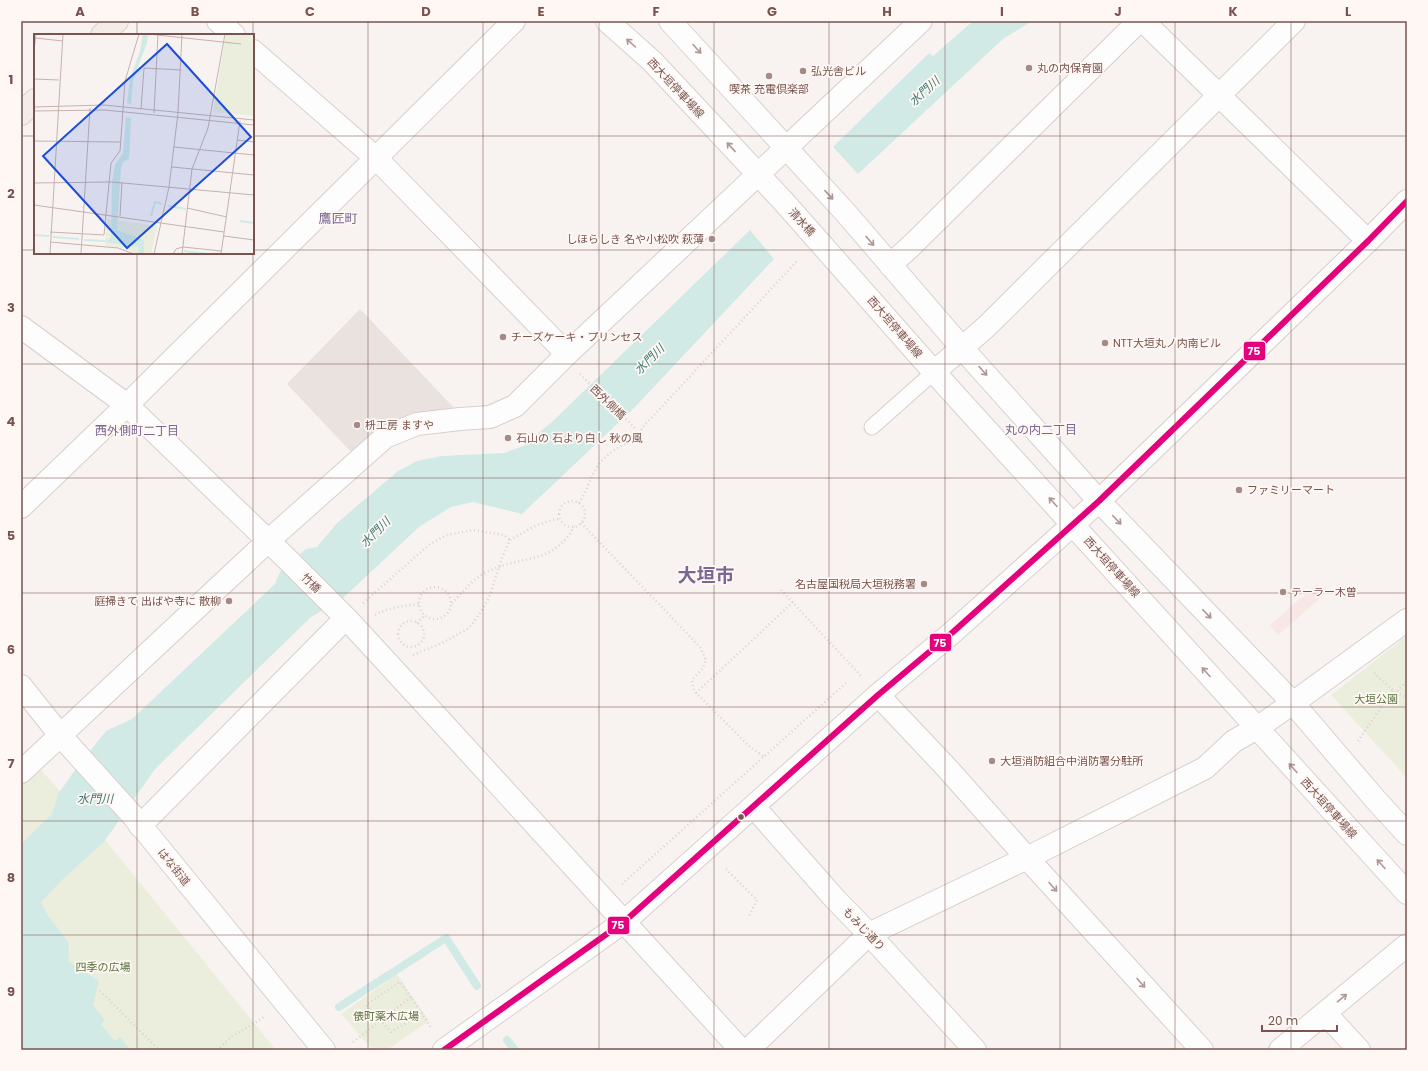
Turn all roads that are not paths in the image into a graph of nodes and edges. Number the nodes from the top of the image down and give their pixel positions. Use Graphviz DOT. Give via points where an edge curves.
graph roads {
  1 [pos="117,21"];
  2 [pos="218,21"];
  3 [pos="514,21"];
  4 [pos="607,21"];
  5 [pos="670,21"];
  6 [pos="921,21"];
  7 [pos="1139,21"];
  8 [pos="1143,21"];
  9 [pos="1294,21"];
  10 [pos="103,34"];
  11 [pos="233,34"];
  12 [pos="254,52"];
  13 [pos="1220,94"];
  14 [pos="34,101"];
  15 [pos="21,114"];
  16 [pos="786,148"];
  17 [pos="377,159"];
  18 [pos="758,175"];
  19 [pos="1407,201"];
  20 [pos="786,205"];
  21 [pos="818,240"];
  22 [pos="1368,241"];
  23 [pos="890,265"];
  24 [pos="21,327"];
  25 [pos="962,348"];
  26 [pos="567,354"];
  27 [pos="934,372"];
  28 [pos="127,405"];
  29 [pos="872,427"];
  30 [pos="1099,501"];
  31 [pos="21,507"];
  32 [pos="1073,525"];
  33 [pos="268,541"];
  34 [pos="347,611"];
  35 [pos="1407,620"];
  36 [pos="21,686"];
  37 [pos="878,695"];
  38 [pos="1294,703"];
  39 [pos="1257,728"];
  40 [pos="67,742"];
  41 [pos="21,772"];
  42 [pos="754,807"];
  43 [pos="137,821"];
  44 [pos="1407,834"];
  45 [pos="1026,858"];
  46 [pos="1407,893"];
  47 [pos="625,921"];
  48 [pos="869,934"];
  49 [pos="1407,945"];
  50 [pos="1325,1012"];
  51 [pos="324,1050"];
  52 [pos="444,1050"];
  53 [pos="741,1050"];
  54 [pos="748,1050"];
  55 [pos="975,1050"];
  56 [pos="1202,1050"];
  57 [pos="1280,1050"];
  58 [pos="1359,1050"];
  1 -- 10 [label="main road"];
  2 -- 11 [label="street"];
  3 -- 17 [label="street"];
  18 -- 4 [label="street, 西大垣停車場線, one-way" via="652,61"];
  5 -- 16 [label="street, one-way"];
  6 -- 16 [label="street"];
  7 -- 23 [label="street"];
  8 -- 13 [label="street"];
  9 -- 13 [label="street"];
  12 -- 17 [label="street"];
  13 -- 22 [label="street"];
  13 -- 25 [label="street"];
  14 -- 15 [label="main road"];
  16 -- 18 [label="street"];
  16 -- 23 [label="street, one-way"];
  17 -- 26 [label="street"];
  17 -- 28 [label="street"];
  18 -- 20 [label="street, 西大垣停車場線"];
  18 -- 26 [label="street"];
  19 -- 22 [label="street"];
  20 -- 21 [label="street, 清水橋"];
  21 -- 27 [label="street, 西大垣停車場線"];
  22 -- 30 [label="street"];
  23 -- 25 [label="street"];
  24 -- 28 [label="street, 竹橋"];
  25 -- 27 [label="street"];
  25 -- 30 [label="street, one-way"];
  26 -- 33 [label="street" via="515,406 490,417 417,424 385,437"];
  27 -- 29 [label="lane"];
  32 -- 27 [label="street, 西大垣停車場線, one-way"];
  28 -- 31 [label="street"];
  28 -- 33 [label="street, 竹橋"];
  30 -- 32 [label="street"];
  30 -- 38 [label="street, one-way"];
  32 -- 37 [label="street"];
  39 -- 32 [label="street, 西大垣停車場線, one-way"];
  33 -- 34 [label="street, 竹橋"];
  33 -- 40 [label="street"];
  34 -- 43 [label="street"];
  34 -- 47 [label="street, 竹橋"];
  35 -- 38 [label="street"];
  36 -- 40 [label="street, はな街道"];
  37 -- 42 [label="street"];
  37 -- 45 [label="street"];
  38 -- 39 [label="street"];
  38 -- 44 [label="street"];
  39 -- 45 [label="street" via="1234,741 1206,768"];
  46 -- 39 [label="street, 西大垣停車場線, one-way"];
  40 -- 41 [label="street"];
  40 -- 43 [label="street, はな街道"];
  42 -- 47 [label="street"];
  42 -- 48 [label="street, もみじ通り"];
  43 -- 51 [label="street, はな街道"];
  45 -- 48 [label="street"];
  45 -- 56 [label="street, one-way"];
  47 -- 52 [label="street"];
  47 -- 53 [label="street, 竹橋"];
  48 -- 54 [label="street"];
  48 -- 55 [label="street, もみじ通り"];
  50 -- 49 [label="street, one-way"];
  50 -- 57 [label="street"];
  50 -- 58 [label="street"];
}
